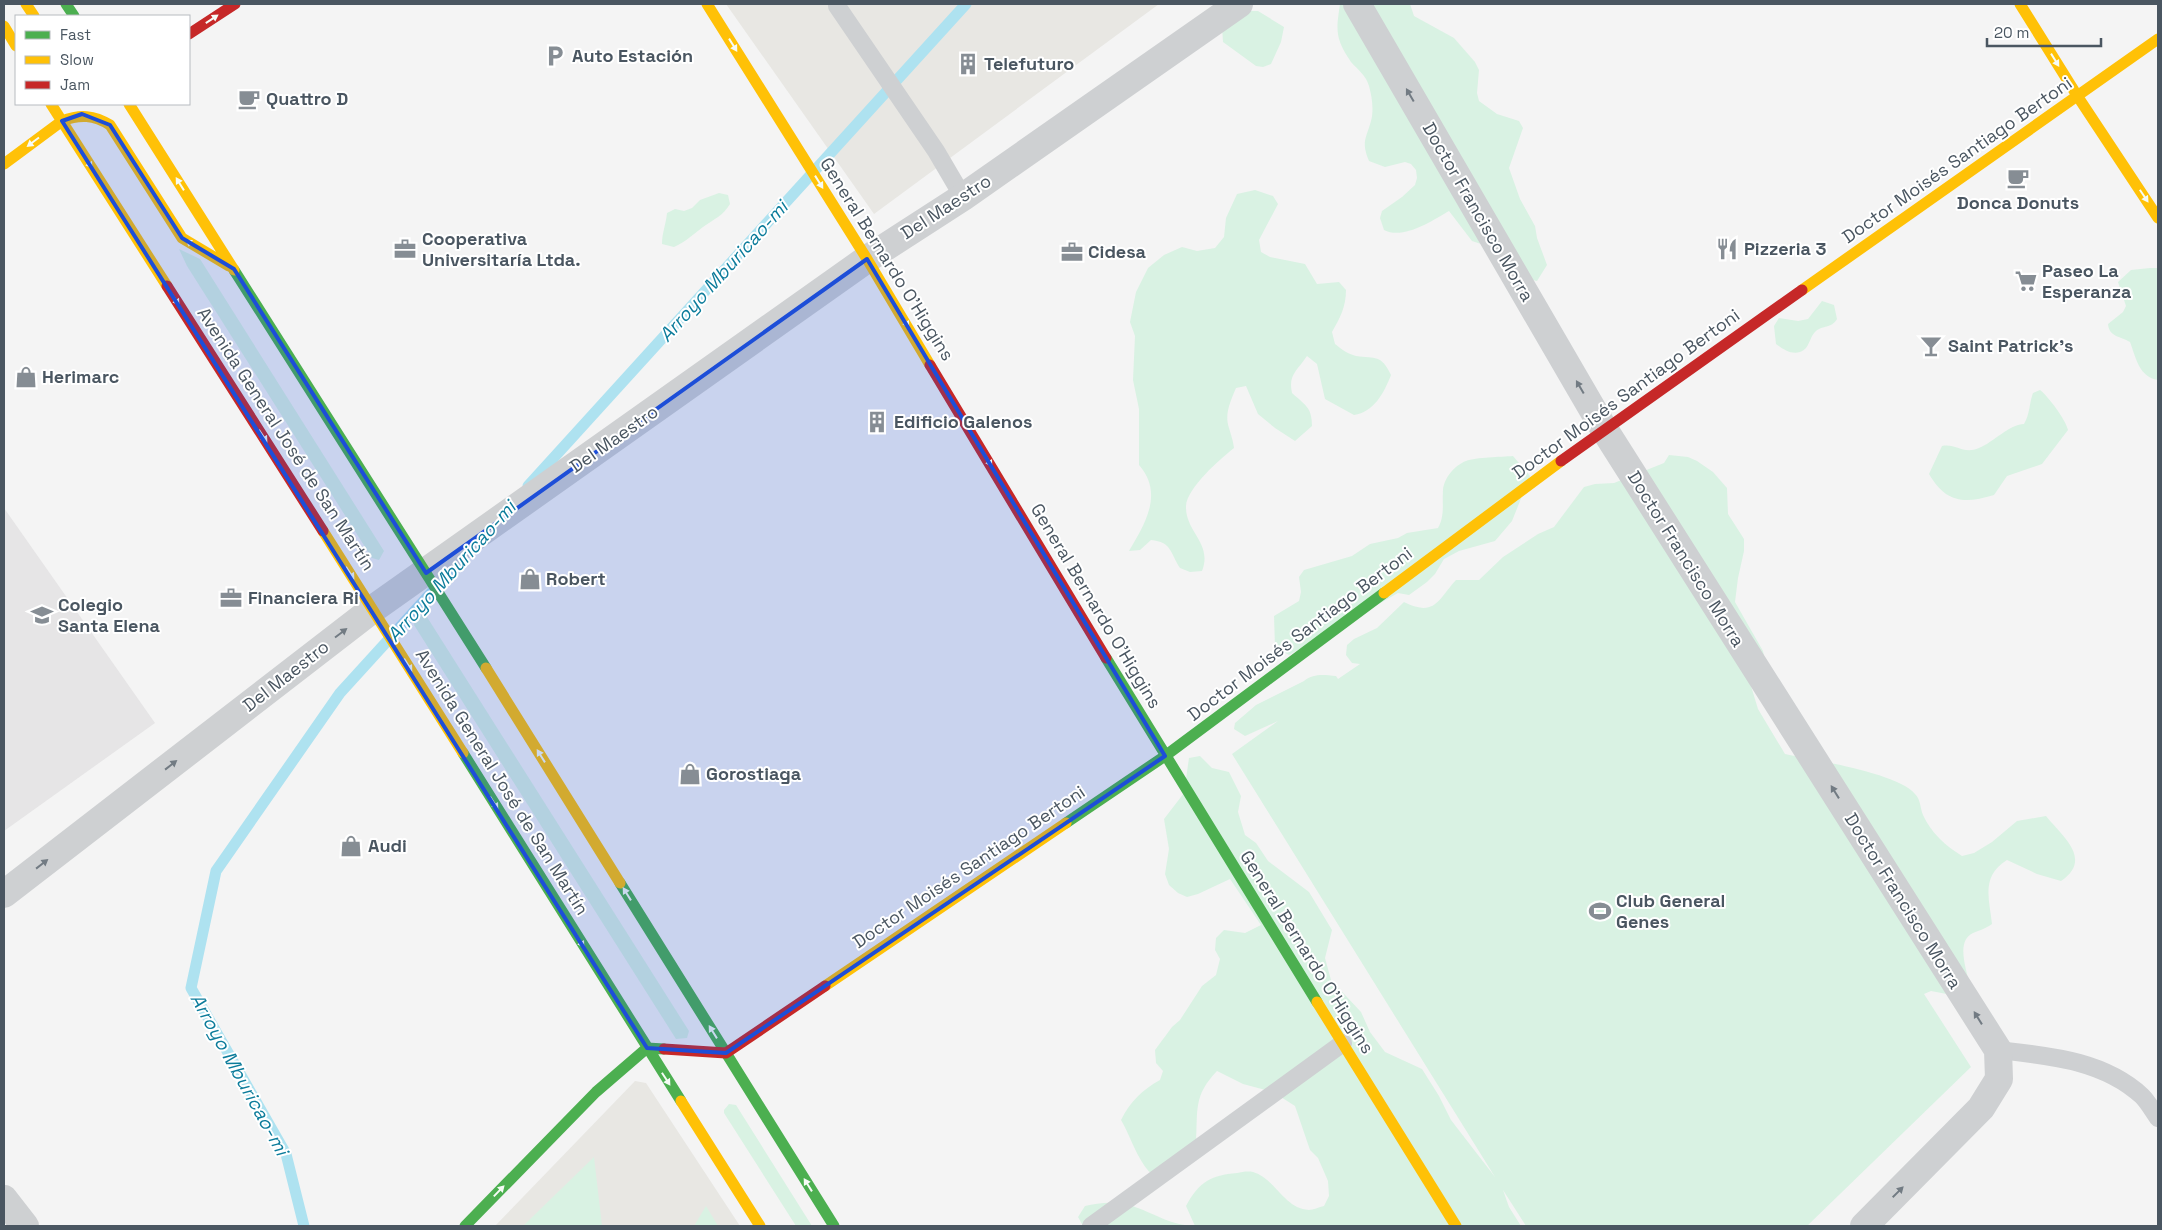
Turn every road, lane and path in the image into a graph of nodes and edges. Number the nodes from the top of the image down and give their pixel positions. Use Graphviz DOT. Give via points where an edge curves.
graph roads {
  1 [pos="26,4"];
  2 [pos="66,4"];
  3 [pos="235,4"];
  4 [pos="707,4"];
  5 [pos="1239,4"];
  6 [pos="1357,4"];
  7 [pos="2020,4"];
  8 [pos="837,6"];
  9 [pos="33,15"];
  10 [pos="73,15"];
  11 [pos="4,26"];
  12 [pos="190,33"];
  13 [pos="2158,39"];
  14 [pos="15,44"];
  15 [pos="2078,97"];
  16 [pos="53,105"];
  17 [pos="131,105"];
  18 [pos="62,121"];
  19 [pos="4,164"];
  20 [pos="963,197"];
  21 [pos="2158,218"];
  22 [pos="868,259"];
  23 [pos="234,269"];
  24 [pos="1604,429"];
  25 [pos="426,573"];
  26 [pos="373,609"];
  27 [pos="1165,756"];
  28 [pos="4,894"];
  29 [pos="1343,1043"];
  30 [pos="647,1048"];
  31 [pos="1998,1050"];
  32 [pos="726,1053"];
  33 [pos="2158,1118"];
  34 [pos="4,1199"];
  35 [pos="24,1226"];
  36 [pos="465,1226"];
  37 [pos="760,1226"];
  38 [pos="834,1226"];
  39 [pos="1091,1226"];
  40 [pos="1456,1226"];
  41 [pos="1864,1226"];
  1 -- 9 [label="main road"];
  2 -- 10 [label="main road"];
  12 -- 3 [label="main road, one-way"];
  4 -- 22 [label="main road, General Bernardo O'Higgins, one-way"];
  5 -- 20 [label="street, Del Maestro"];
  24 -- 6 [label="street, Doctor Francisco Morra, one-way"];
  7 -- 15 [label="main road, one-way"];
  8 -- 20 [label="lane" via="936,151"];
  11 -- 14 [label="main road"];
  13 -- 15 [label="main road, Doctor Moisés Santiago Bertoni"];
  15 -- 21 [label="main road, one-way"];
  15 -- 24 [label="main road, Doctor Moisés Santiago Bertoni"];
  16 -- 18 [label="main road, Avenida General José de San Martín"];
  23 -- 17 [label="main road, one-way"];
  18 -- 19 [label="main road, one-way"];
  23 -- 18 [label="main road, one-way" via="182,238 110,125 82,114"];
  18 -- 26 [label="main road, Avenida General José de San Martín, one-way"];
  20 -- 22 [label="street, Del Maestro"];
  22 -- 25 [label="street, Del Maestro"];
  22 -- 27 [label="main road, General Bernardo O'Higgins, one-way"];
  23 -- 25 [label="main road"];
  24 -- 27 [label="main road, Doctor Moisés Santiago Bertoni"];
  31 -- 24 [label="street, Doctor Francisco Morra, one-way"];
  25 -- 26 [label="street, Del Maestro"];
  32 -- 25 [label="main road, one-way"];
  28 -- 26 [label="street, Del Maestro, one-way"];
  26 -- 30 [label="main road, Avenida General José de San Martín, one-way"];
  27 -- 29 [label="main road, General Bernardo O'Higgins"];
  27 -- 32 [label="main road, Doctor Moisés Santiago Bertoni"];
  29 -- 39 [label="lane"];
  29 -- 40 [label="main road, General Bernardo O'Higgins"];
  30 -- 32 [label="main road"];
  36 -- 30 [label="main road, one-way" via="596,1092"];
  30 -- 37 [label="main road, Avenida General José de San Martín, one-way"];
  31 -- 33 [label="lane" via="2064,1058 2113,1075 2143,1097"];
  41 -- 31 [label="street, one-way" via="1981,1108 1999,1078"];
  38 -- 32 [label="main road, one-way"];
  34 -- 35 [label="street"];
}
